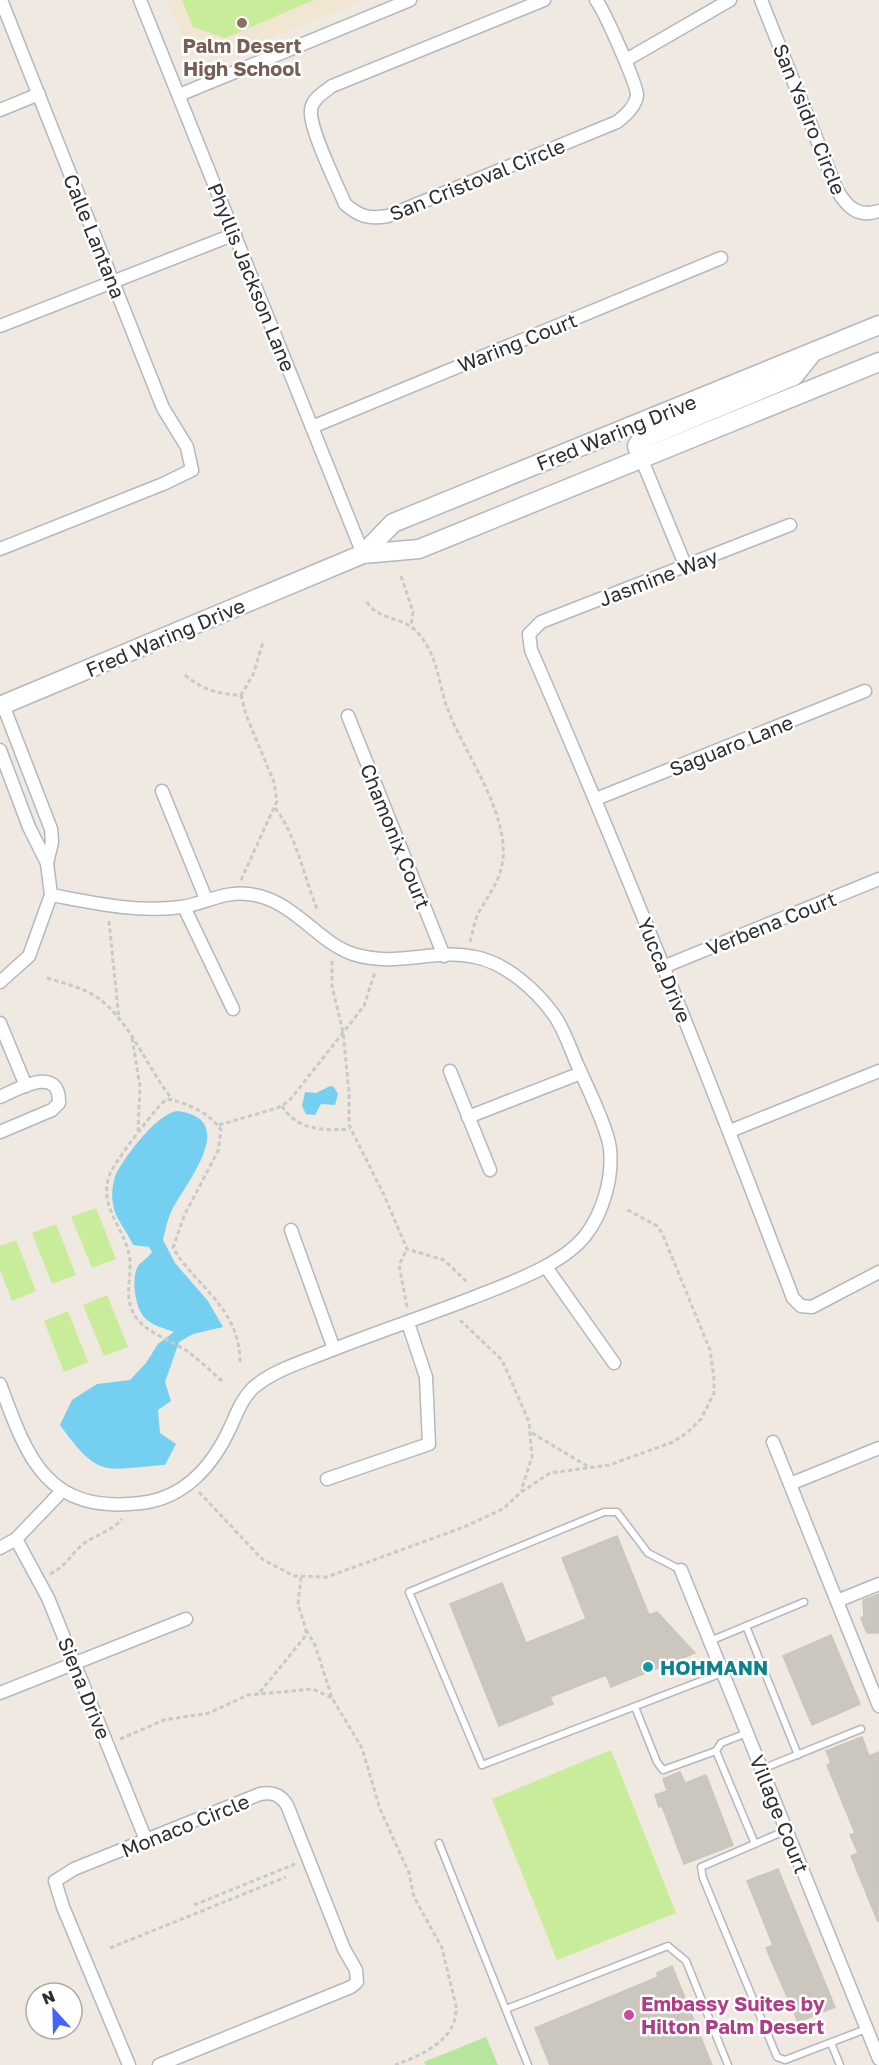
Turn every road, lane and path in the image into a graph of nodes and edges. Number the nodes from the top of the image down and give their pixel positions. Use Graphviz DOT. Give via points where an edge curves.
graph roads {
  1 [pos="1,0"];
  2 [pos="140,0"];
  3 [pos="410,0"];
  4 [pos="544,0"];
  5 [pos="596,0"];
  6 [pos="730,0"];
  7 [pos="762,0"];
  8 [pos="626,60"];
  9 [pos="39,94"];
  10 [pos="179,95"];
  11 [pos="0,110"];
  12 [pos="879,211"];
  13 [pos="234,234"];
  14 [pos="721,258"];
  15 [pos="113,281"];
  16 [pos="879,325"];
  17 [pos="0,326"];
  18 [pos="814,351"];
  19 [pos="875,362"];
  20 [pos="312,427"];
  21 [pos="642,460"];
  22 [pos="789,525"];
  23 [pos="0,549"];
  24 [pos="363,554"];
  25 [pos="686,567"];
  26 [pos="401,576"];
  27 [pos="367,602"];
  28 [pos="411,625"];
  29 [pos="529,634"];
  30 [pos="263,642"];
  31 [pos="185,675"];
  32 [pos="865,691"];
  33 [pos="241,695"];
  34 [pos="1,705"];
  35 [pos="348,716"];
  36 [pos="0,750"];
  37 [pos="162,791"];
  38 [pos="596,799"];
  39 [pos="42,805"];
  40 [pos="275,808"];
  41 [pos="23,812"];
  42 [pos="47,863"];
  43 [pos="879,879"];
  44 [pos="241,880"];
  45 [pos="51,895"];
  46 [pos="206,899"];
  47 [pos="184,907"];
  48 [pos="318,911"];
  49 [pos="109,921"];
  50 [pos="465,942"];
  51 [pos="444,956"];
  52 [pos="332,961"];
  53 [pos="663,967"];
  54 [pos="375,972"];
  55 [pos="47,978"];
  56 [pos="0,982"];
  57 [pos="233,1010"];
  58 [pos="118,1020"];
  59 [pos="0,1023"];
  60 [pos="343,1029"];
  61 [pos="131,1037"];
  62 [pos="450,1071"];
  63 [pos="879,1071"];
  64 [pos="581,1073"];
  65 [pos="26,1086"];
  66 [pos="0,1097"];
  67 [pos="172,1099"];
  68 [pos="282,1106"];
  69 [pos="468,1117"];
  70 [pos="218,1125"];
  71 [pos="350,1129"];
  72 [pos="730,1131"];
  73 [pos="0,1132"];
  74 [pos="138,1132"];
  75 [pos="490,1170"];
  76 [pos="626,1209"];
  77 [pos="291,1230"];
  78 [pos="407,1249"];
  79 [pos="546,1267"];
  80 [pos="879,1272"];
  81 [pos="467,1282"];
  82 [pos="406,1306"];
  83 [pos="460,1320"];
  84 [pos="408,1323"];
  85 [pos="334,1349"];
  86 [pos="240,1363"];
  87 [pos="614,1363"];
  88 [pos="222,1381"];
  89 [pos="0,1384"];
  90 [pos="532,1433"];
  91 [pos="773,1442"];
  92 [pos="879,1448"];
  93 [pos="589,1467"];
  94 [pos="327,1479"];
  95 [pos="790,1484"];
  96 [pos="61,1492"];
  97 [pos="199,1492"];
  98 [pos="520,1493"];
  99 [pos="122,1519"];
  100 [pos="16,1539"];
  101 [pos="0,1548"];
  102 [pos="681,1570"];
  103 [pos="48,1574"];
  104 [pos="301,1577"];
  105 [pos="879,1584"];
  106 [pos="837,1601"];
  107 [pos="804,1602"];
  108 [pos="186,1619"];
  109 [pos="746,1626"];
  110 [pos="306,1630"];
  111 [pos="710,1641"];
  112 [pos="75,1662"];
  113 [pos="723,1673"];
  114 [pos="260,1692"];
  115 [pos="0,1693"];
  116 [pos="332,1698"];
  117 [pos="879,1706"];
  118 [pos="634,1707"];
  119 [pos="861,1729"];
  120 [pos="747,1733"];
  121 [pos="118,1740"];
  122 [pos="716,1751"];
  123 [pos="798,1755"];
  124 [pos="762,1770"];
  125 [pos="787,1830"];
  126 [pos="146,1840"];
  127 [pos="439,1843"];
  128 [pos="755,1844"];
  129 [pos="296,1864"];
  130 [pos="286,1877"];
  131 [pos="194,1905"];
  132 [pos="110,1948"];
  133 [pos="506,2009"];
  134 [pos="879,2024"];
  135 [pos="867,2029"];
  136 [pos="831,2043"];
  137 [pos="879,2059"];
  138 [pos="129,2065"];
  139 [pos="159,2065"];
  140 [pos="395,2065"];
  141 [pos="528,2065"];
  142 [pos="728,2065"];
  143 [pos="840,2065"];
  1 -- 9 [label="street, Calle Lantana"];
  2 -- 10 [label="street, Phyllis Jackson Lane"];
  3 -- 10 [label="street"];
  4 -- 8 [label="street, San Cristoval Circle" via="332,86 320,95 311,108 313,124 345,204 356,214 371,219 388,216 617,123 637,96"];
  5 -- 8 [label="street, San Cristoval Circle"];
  6 -- 8 [label="street"];
  7 -- 12 [label="street, San Ysidro Circle" via="844,203 861,213"];
  9 -- 11 [label="street"];
  9 -- 15 [label="street, Calle Lantana"];
  10 -- 13 [label="street, Phyllis Jackson Lane"];
  13 -- 15 [label="street"];
  13 -- 20 [label="street, Phyllis Jackson Lane"];
  14 -- 20 [label="street, Waring Court"];
  15 -- 17 [label="street"];
  15 -- 23 [label="street, Calle Lantana" via="164,408 187,447 192,470"];
  16 -- 18 [label="main road, Fred Waring Drive"];
  18 -- 21 [label="main road" via="794,376 642,439 637,446"];
  18 -- 24 [label="main road, Fred Waring Drive" via="393,523"];
  19 -- 21 [label="main road, Fred Waring Drive"];
  20 -- 24 [label="street, Phyllis Jackson Lane"];
  21 -- 24 [label="main road, Fred Waring Drive" via="419,549"];
  21 -- 25 [label="street"];
  22 -- 25 [label="street, Jasmine Way"];
  24 -- 34 [label="main road, Fred Waring Drive"];
  25 -- 29 [label="street, Jasmine Way" via="541,622"];
  26 -- 28 [label="path" via="413,612"];
  27 -- 28 [label="path" via="377,613"];
  28 -- 50 [label="path" via="437,664 447,706 489,798 502,845 500,875 479,912 470,942"];
  29 -- 38 [label="street, Yucca Drive" via="531,650"];
  30 -- 33 [label="path" via="253,675"];
  31 -- 33 [label="path" via="210,690"];
  32 -- 38 [label="street, Saguaro Lane"];
  33 -- 40 [label="path" via="274,782"];
  34 -- 39 [label="street"];
  35 -- 51 [label="street, Chamonix Court"];
  36 -- 41 [label="street"];
  37 -- 46 [label="street"];
  38 -- 53 [label="street, Yucca Drive"];
  39 -- 41 [label="street"];
  39 -- 42 [label="street" via="51,829"];
  40 -- 44 [label="path" via="263,826"];
  40 -- 48 [label="path" via="292,833"];
  41 -- 42 [label="street"];
  42 -- 45 [label="street"];
  43 -- 53 [label="street, Verbena Court"];
  45 -- 47 [label="street" via="132,909"];
  45 -- 56 [label="street" via="29,956"];
  46 -- 47 [label="street"];
  46 -- 51 [label="street" via="229,894 267,898 349,952 384,961"];
  47 -- 57 [label="street"];
  49 -- 58 [label="path"];
  51 -- 64 [label="street" via="475,956 516,976 554,1016"];
  52 -- 60 [label="path" via="332,986"];
  53 -- 72 [label="street, Yucca Drive"];
  54 -- 60 [label="path" via="368,999"];
  55 -- 58 [label="path" via="95,996"];
  58 -- 61 [label="path"];
  59 -- 65 [label="street"];
  60 -- 68 [label="path" via="323,1060"];
  60 -- 71 [label="path"];
  61 -- 67 [label="path"];
  61 -- 74 [label="path" via="140,1086"];
  62 -- 69 [label="street"];
  63 -- 72 [label="street"];
  64 -- 69 [label="street"];
  64 -- 79 [label="street" via="610,1146 609,1189 585,1236"];
  65 -- 66 [label="street"];
  65 -- 73 [label="street" via="45,1081 59,1093 58,1103 52,1110"];
  67 -- 70 [label="path"];
  67 -- 74 [label="path" via="158,1105"];
  68 -- 70 [label="path"];
  68 -- 71 [label="path" via="289,1118 303,1125"];
  69 -- 75 [label="street"];
  70 -- 86 [label="path" via="222,1137 218,1151 173,1248 226,1314 238,1339"];
  71 -- 78 [label="path"];
  72 -- 80 [label="street, Yucca Drive" via="793,1298 801,1306 812,1307"];
  74 -- 88 [label="path" via="112,1170 107,1200 129,1253 127,1286 131,1306 140,1322 189,1353"];
  76 -- 93 [label="path" via="657,1226 662,1233 710,1350 714,1393 701,1419 673,1442 609,1465"];
  77 -- 85 [label="street"];
  78 -- 81 [label="path" via="444,1260"];
  78 -- 82 [label="path" via="399,1265"];
  79 -- 84 [label="street"];
  79 -- 87 [label="street"];
  83 -- 90 [label="path" via="507,1368"];
  84 -- 85 [label="street"];
  84 -- 94 [label="street" via="426,1377 429,1444"];
  85 -- 96 [label="street" via="286,1368 252,1389 235,1411 232,1425 203,1473 174,1494 144,1503 106,1504"];
  89 -- 96 [label="street" via="18,1434 43,1474"];
  90 -- 93 [label="path"];
  90 -- 98 [label="path" via="532,1457"];
  91 -- 95 [label="street"];
  92 -- 95 [label="street"];
  93 -- 98 [label="path" via="550,1473"];
  95 -- 106 [label="street"];
  96 -- 100 [label="street"];
  97 -- 104 [label="path" via="262,1559"];
  98 -- 104 [label="path" via="502,1509 464,1527 327,1577"];
  99 -- 103 [label="path" via="84,1544 67,1564"];
  100 -- 101 [label="street"];
  100 -- 112 [label="street, Siena Drive" via="48,1598"];
  102 -- 111 [label="street, Village Court"];
  102 -- 118 [label="lane" via="648,1553 616,1512 604,1512 409,1592 482,1766"];
  104 -- 110 [label="path" via="298,1604"];
  105 -- 106 [label="street"];
  106 -- 117 [label="street"];
  107 -- 109 [label="lane"];
  108 -- 112 [label="street"];
  109 -- 111 [label="lane"];
  109 -- 123 [label="lane"];
  110 -- 114 [label="path" via="298,1647"];
  110 -- 116 [label="path" via="315,1645"];
  111 -- 113 [label="street, Village Court"];
  112 -- 115 [label="street"];
  112 -- 126 [label="street, Siena Drive"];
  113 -- 118 [label="lane"];
  113 -- 120 [label="street, Village Court"];
  114 -- 116 [label="path" via="313,1689"];
  114 -- 121 [label="path" via="209,1713 164,1720"];
  116 -- 140 [label="path" via="362,1748 380,1809 409,1873 414,1897 442,1948 456,2006 441,2042"];
  118 -- 122 [label="lane" via="663,1770"];
  119 -- 123 [label="lane"];
  120 -- 122 [label="lane" via="721,1743"];
  120 -- 124 [label="street, Village Court"];
  122 -- 128 [label="lane"];
  123 -- 124 [label="lane"];
  124 -- 125 [label="street, Village Court"];
  125 -- 128 [label="lane"];
  125 -- 135 [label="street, Village Court"];
  126 -- 138 [label="street, Monaco Circle" via="74,1869 55,1881"];
  126 -- 139 [label="street, Monaco Circle" via="260,1794 282,1797 358,1976 351,1988"];
  127 -- 133 [label="lane"];
  128 -- 136 [label="lane" via="701,1867 703,1878 777,2057 785,2060"];
  129 -- 131 [label="path"];
  130 -- 132 [label="path"];
  133 -- 141 [label="lane"];
  133 -- 142 [label="lane" via="668,1946 686,1960"];
  134 -- 135 [label="street"];
  135 -- 136 [label="lane"];
  135 -- 137 [label="street, Village Court"];
  136 -- 143 [label="lane"];
}
